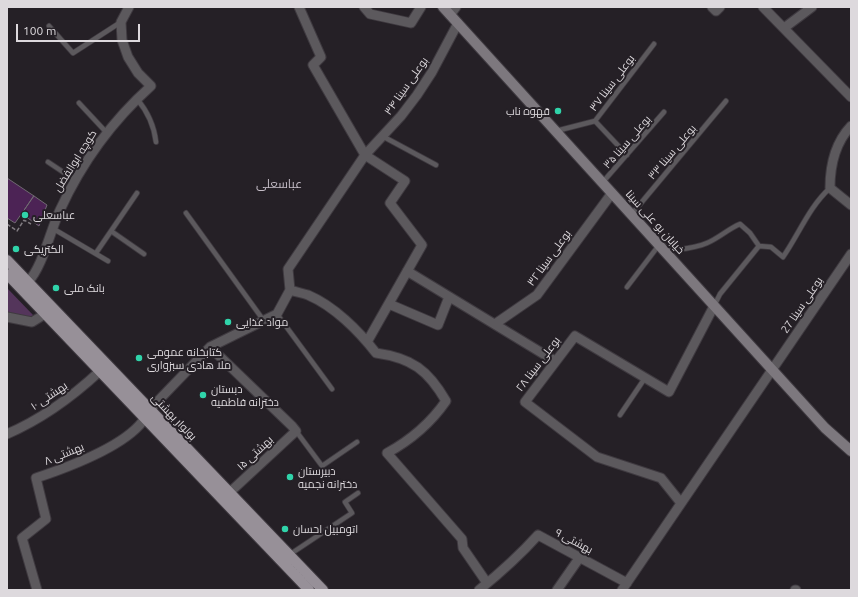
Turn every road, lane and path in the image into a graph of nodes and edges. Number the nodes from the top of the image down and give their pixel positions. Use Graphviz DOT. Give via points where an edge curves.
graph roads {
  1 [pos="129,7"];
  2 [pos="299,7"];
  3 [pos="364,7"];
  4 [pos="421,7"];
  5 [pos="443,7"];
  6 [pos="712,7"];
  7 [pos="720,7"];
  8 [pos="763,7"];
  9 [pos="812,7"];
  10 [pos="453,11"];
  11 [pos="121,22"];
  12 [pos="458,23"];
  13 [pos="49,26"];
  14 [pos="784,28"];
  15 [pos="654,44"];
  16 [pos="851,97"];
  17 [pos="137,99"];
  18 [pos="726,101"];
  19 [pos="78,103"];
  20 [pos="664,112"];
  21 [pos="595,121"];
  22 [pos="851,126"];
  23 [pos="556,131"];
  24 [pos="106,132"];
  25 [pos="384,136"];
  26 [pos="156,142"];
  27 [pos="365,155"];
  28 [pos="627,155"];
  29 [pos="48,162"];
  30 [pos="436,165"];
  31 [pos="75,180"];
  32 [pos="602,183"];
  33 [pos="830,188"];
  34 [pos="137,193"];
  35 [pos="612,193"];
  36 [pos="851,205"];
  37 [pos="186,213"];
  38 [pos="631,215"];
  39 [pos="7,224"];
  40 [pos="31,224"];
  41 [pos="52,228"];
  42 [pos="111,231"];
  43 [pos="759,246"];
  44 [pos="662,248"];
  45 [pos="96,253"];
  46 [pos="144,254"];
  47 [pos="851,254"];
  48 [pos="7,260"];
  49 [pos="108,261"];
  50 [pos="407,271"];
  51 [pos="7,274"];
  52 [pos="28,282"];
  53 [pos="627,287"];
  54 [pos="290,290"];
  55 [pos="449,296"];
  56 [pos="389,304"];
  57 [pos="714,306"];
  58 [pos="45,314"];
  59 [pos="277,314"];
  60 [pos="7,317"];
  61 [pos="264,321"];
  62 [pos="495,324"];
  63 [pos="367,342"];
  64 [pos="210,347"];
  65 [pos="555,361"];
  66 [pos="772,370"];
  67 [pos="100,371"];
  68 [pos="644,378"];
  69 [pos="332,389"];
  70 [pos="148,414"];
  71 [pos="620,415"];
  72 [pos="296,431"];
  73 [pos="7,434"];
  74 [pos="357,442"];
  75 [pos="851,451"];
  76 [pos="229,493"];
  77 [pos="358,493"];
  78 [pos="681,504"];
  79 [pos="289,555"];
  80 [pos="580,557"];
  81 [pos="487,583"];
  82 [pos="625,587"];
  83 [pos="37,590"];
  84 [pos="309,590"];
  85 [pos="323,590"];
  86 [pos="479,590"];
  87 [pos="557,590"];
  1 -- 11 [label="street"];
  2 -- 27 [label="street" via="321,57 312,65"];
  3 -- 4 [label="street" via="370,14 411,23"];
  5 -- 10 [label="main road, خیابان بو علی سینا"];
  6 -- 7 [label="street" via="716,11"];
  8 -- 14 [label="street"];
  9 -- 14 [label="street"];
  10 -- 12 [label="main road, خیابان بو علی سینا"];
  11 -- 13 [label="lane" via="73,53"];
  11 -- 17 [label="street, کوچه ابوالفضل" via="122,40 128,57 138,73 151,86"];
  12 -- 23 [label="main road, خیابان بو علی سینا"];
  12 -- 25 [label="street, بوعلی سینا ۳۴" via="417,95"];
  14 -- 16 [label="street"];
  15 -- 21 [label="lane, بوعلی سینا ۳۷"];
  17 -- 24 [label="street, کوچه ابوالفضل"];
  17 -- 26 [label="lane" via="152,123"];
  18 -- 38 [label="lane, بوعلی سینا ۳۳"];
  19 -- 24 [label="lane"];
  20 -- 28 [label="lane, بوعلی سینا ۳۵"];
  21 -- 23 [label="lane, بوعلی سینا ۳۷"];
  21 -- 28 [label="lane"];
  22 -- 33 [label="street" via="835,151"];
  23 -- 32 [label="main road, خیابان بو علی سینا"];
  24 -- 31 [label="street, کوچه ابوالفضل"];
  25 -- 27 [label="street, بوعلی سینا ۳۴"];
  25 -- 30 [label="lane"];
  27 -- 50 [label="street" via="405,181 390,203 422,245"];
  27 -- 54 [label="street, بوعلی سینا ۳۴" via="288,269"];
  28 -- 32 [label="lane, بوعلی سینا ۳۵"];
  29 -- 31 [label="lane"];
  31 -- 41 [label="street, کوچه ابوالفضل"];
  32 -- 35 [label="main road, خیابان بو علی سینا"];
  33 -- 36 [label="street"];
  33 -- 43 [label="lane" via="804,220 783,258 771,247"];
  34 -- 42 [label="lane"];
  35 -- 38 [label="main road, خیابان بو علی سینا"];
  35 -- 62 [label="street, بوعلی سینا ۳۲" via="537,295"];
  37 -- 61 [label="lane"];
  38 -- 44 [label="main road, خیابان بو علی سینا"];
  39 -- 40 [label="path" via="17,231 24,220"];
  41 -- 45 [label="lane"];
  41 -- 52 [label="street, کوچه ابوالفضل" via="33,277"];
  42 -- 45 [label="lane"];
  42 -- 46 [label="lane"];
  43 -- 44 [label="lane" via="740,224 707,243 687,249"];
  43 -- 57 [label="lane" via="726,286"];
  44 -- 53 [label="lane"];
  44 -- 57 [label="main road, خیابان بو علی سینا"];
  45 -- 49 [label="lane"];
  47 -- 66 [label="street, بوعلی سینا 27"];
  48 -- 52 [label="main road, بولوار بهشتی"];
  50 -- 55 [label="street"];
  50 -- 56 [label="street"];
  51 -- 58 [label="main road, بولوار بهشتی"];
  52 -- 70 [label="main road, بولوار بهشتی"];
  54 -- 59 [label="street"];
  54 -- 63 [label="street" via="308,295 325,305 350,324"];
  55 -- 56 [label="street" via="438,325"];
  55 -- 62 [label="street"];
  56 -- 63 [label="street"];
  57 -- 66 [label="main road, خیابان بو علی سینا"];
  57 -- 68 [label="street, بوعلی سینا ۲۸" via="669,392"];
  58 -- 60 [label="street" via="32,322"];
  58 -- 67 [label="main road, بولوار بهشتی"];
  59 -- 61 [label="street"];
  59 -- 69 [label="lane"];
  61 -- 64 [label="street"];
  62 -- 65 [label="street"];
  63 -- 81 [label="street" via="376,353 405,360 425,372 446,401 426,426 387,453 462,539 463,548"];
  64 -- 70 [label="street"];
  64 -- 72 [label="street"];
  65 -- 68 [label="street, بوعلی سینا ۲۸" via="575,336"];
  65 -- 78 [label="street, بوعلی سینا ۲۸" via="525,402 597,456 661,478"];
  66 -- 75 [label="main road, خیابان بو علی سینا" via="825,428"];
  66 -- 78 [label="street, بوعلی سینا 27"];
  67 -- 70 [label="main road, بولوار بهشتی"];
  67 -- 73 [label="street, بهشتی ۱۰" via="62,403"];
  68 -- 71 [label="lane"];
  70 -- 76 [label="main road, بولوار بهشتی"];
  70 -- 83 [label="street, بهشتی ۸" via="141,425 108,448 36,478 46,519 22,538"];
  70 -- 84 [label="main road, بولوار بهشتی"];
  72 -- 74 [label="lane" via="322,466"];
  72 -- 76 [label="street, بهشتی ۱۵"];
  76 -- 79 [label="main road, بولوار بهشتی"];
  77 -- 79 [label="lane" via="345,502 352,513"];
  78 -- 82 [label="street, بوعلی سینا 27"];
  79 -- 85 [label="main road, بولوار بهشتی"];
  80 -- 81 [label="street, بهشتی ۹" via="538,535 522,553"];
  80 -- 82 [label="street, بهشتی ۹"];
  80 -- 87 [label="street"];
  81 -- 86 [label="street, بهشتی ۹"];
}
